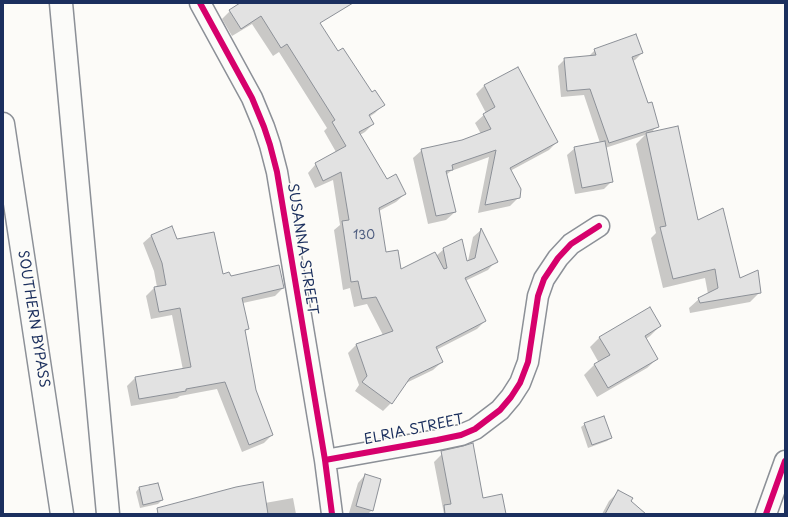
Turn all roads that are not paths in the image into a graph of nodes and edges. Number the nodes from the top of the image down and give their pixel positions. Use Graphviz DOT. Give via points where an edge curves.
graph roads {
  1 [pos="61,3"];
  2 [pos="200,3"];
  3 [pos="3,124"];
  4 [pos="599,226"];
  5 [pos="325,460"];
  6 [pos="785,461"];
  7 [pos="62,514"];
  8 [pos="108,514"];
  9 [pos="332,514"];
  10 [pos="766,514"];
  1 -- 8 [label="highway"];
  2 -- 5 [label="street, SUSANNA STREET" via="252,98 278,172"];
  3 -- 7 [label="highway, SOUTHERN BYPASS"];
  4 -- 5 [label="street, ELRIA STREET" via="571,244 544,279 538,296 528,362 520,382 500,410 475,429 461,435"];
  5 -- 9 [label="street, SUSANNA STREET"];
  6 -- 10 [label="street"];
}
